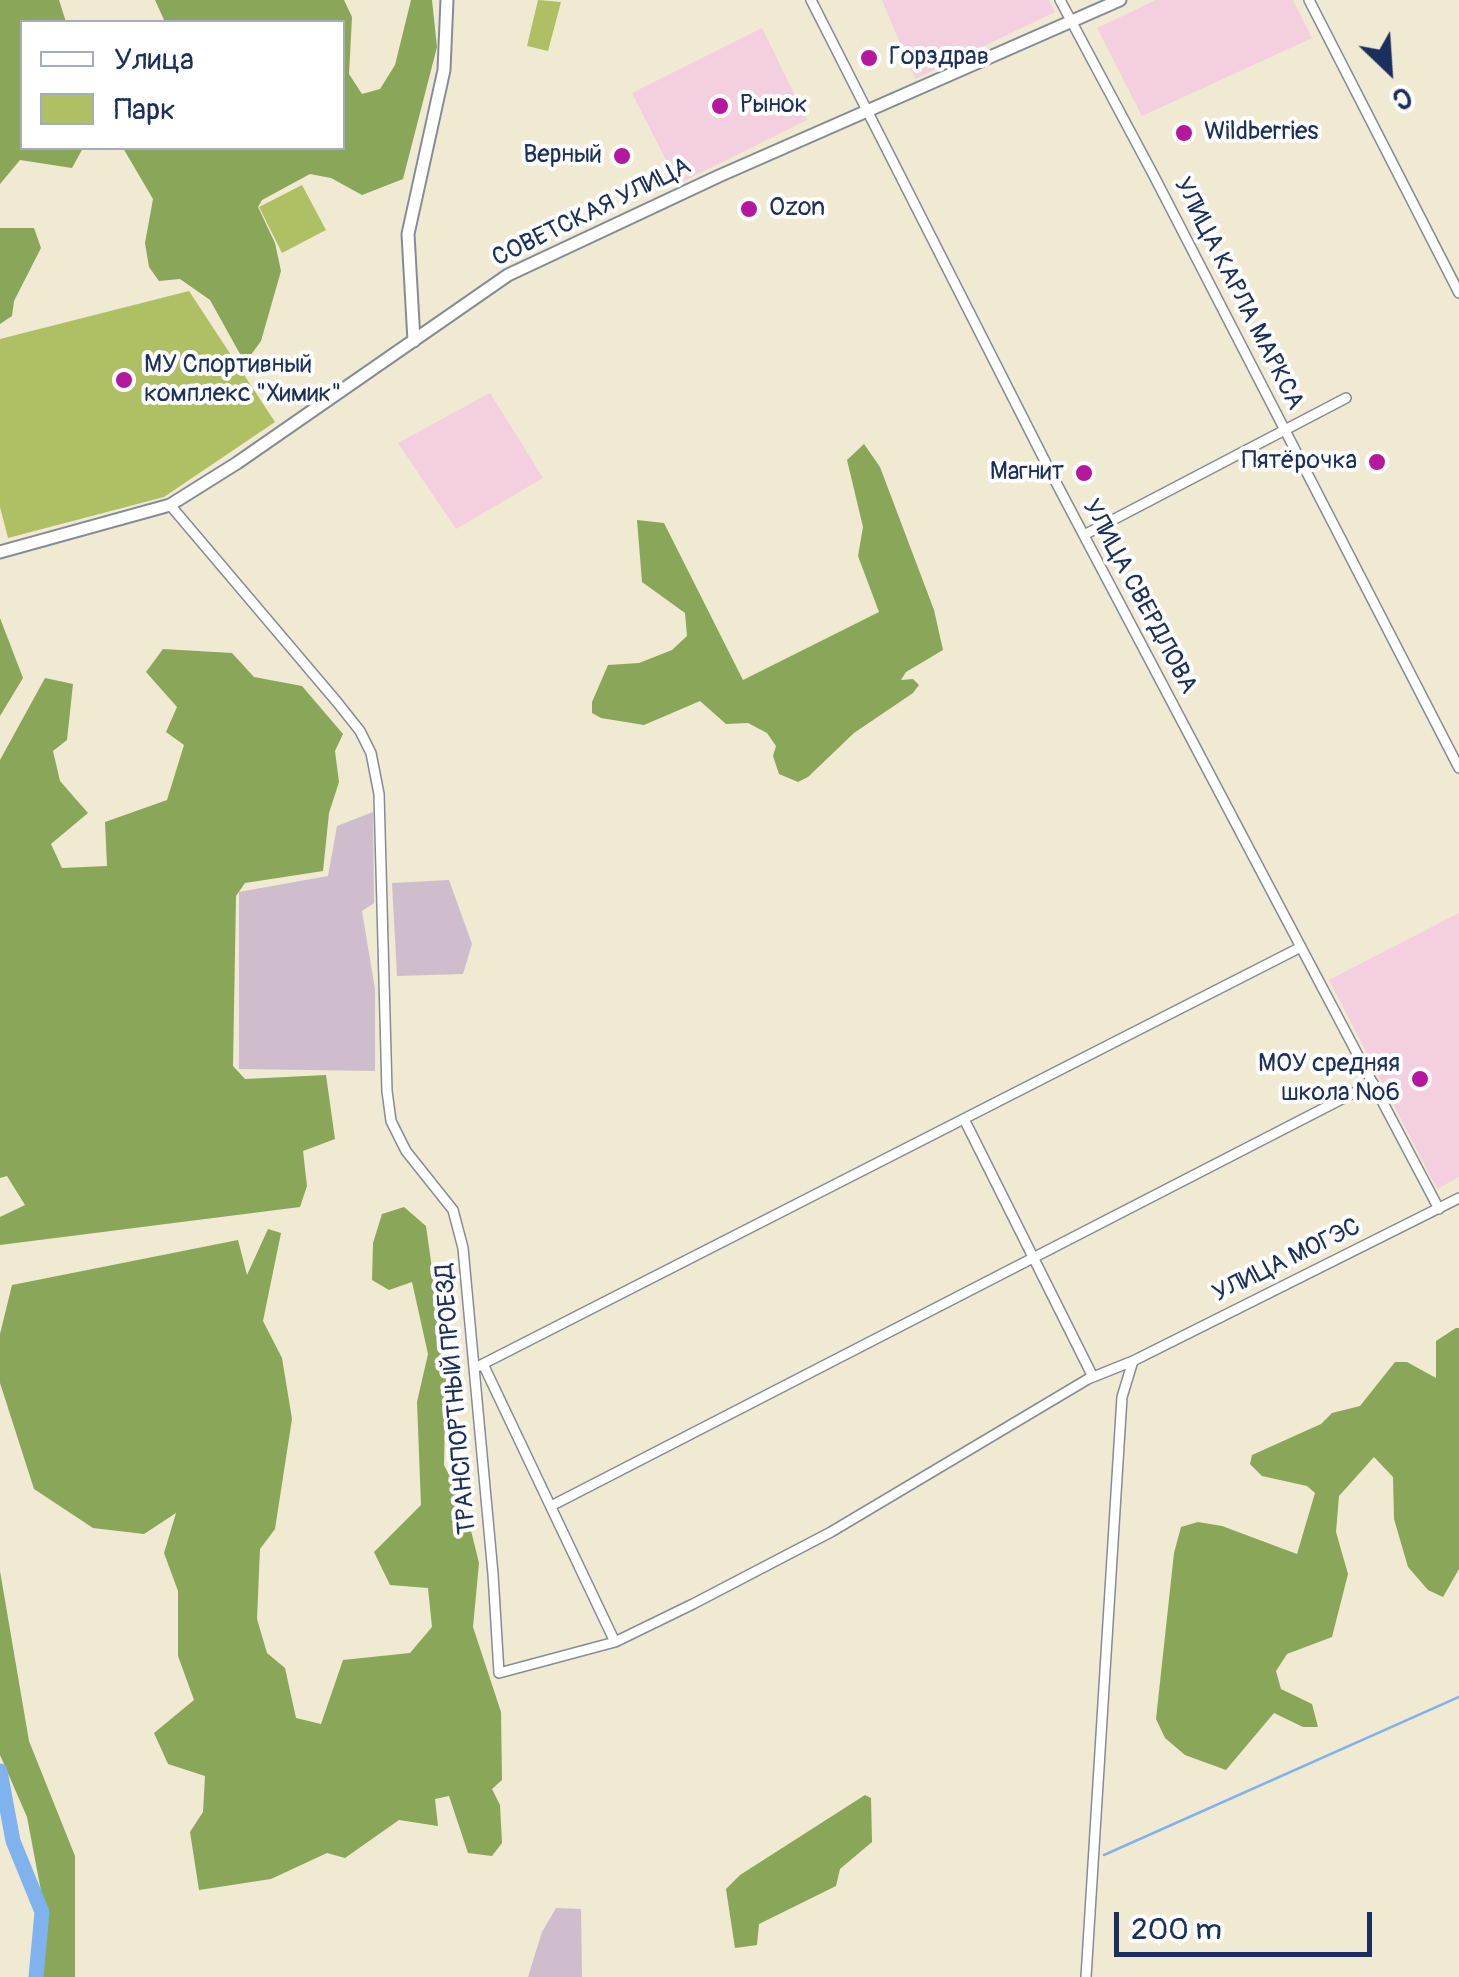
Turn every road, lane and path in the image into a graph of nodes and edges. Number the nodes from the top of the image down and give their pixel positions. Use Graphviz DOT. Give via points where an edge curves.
graph roads {
  1 [pos="447,0"];
  2 [pos="811,0"];
  3 [pos="1060,0"];
  4 [pos="1120,0"];
  5 [pos="1309,0"];
  6 [pos="1072,22"];
  7 [pos="868,110"];
  8 [pos="1459,293"];
  9 [pos="414,341"];
  10 [pos="1346,398"];
  11 [pos="1286,430"];
  12 [pos="170,506"];
  13 [pos="1084,535"];
  14 [pos="0,552"];
  15 [pos="1459,768"];
  16 [pos="1301,947"];
  17 [pos="1372,1083"];
  18 [pos="964,1118"];
  19 [pos="1459,1198"];
  20 [pos="1439,1209"];
  21 [pos="1035,1257"];
  22 [pos="1133,1361"];
  23 [pos="479,1366"];
  24 [pos="1093,1377"];
  25 [pos="551,1506"];
  26 [pos="616,1642"];
  27 [pos="1086,1977"];
  1 -- 9 [label="street" via="444,70 408,234"];
  2 -- 7 [label="street, УЛИЦА СВЕРДЛОВА"];
  3 -- 6 [label="street, УЛИЦА КАРЛА МАРКСА"];
  4 -- 6 [label="street, СОВЕТСКАЯ УЛИЦА"];
  5 -- 8 [label="street"];
  6 -- 7 [label="street, СОВЕТСКАЯ УЛИЦА"];
  6 -- 11 [label="street, УЛИЦА КАРЛА МАРКСА"];
  7 -- 9 [label="street, СОВЕТСКАЯ УЛИЦА" via="508,275"];
  7 -- 13 [label="street, УЛИЦА СВЕРДЛОВА"];
  9 -- 12 [label="street, СОВЕТСКАЯ УЛИЦА"];
  10 -- 11 [label="street"];
  11 -- 13 [label="street"];
  11 -- 15 [label="street, УЛИЦА КАРЛА МАРКСА"];
  12 -- 14 [label="street, СОВЕТСКАЯ УЛИЦА"];
  12 -- 23 [label="street, ТРАНСПОРТНЫЙ ПРОЕЗД" via="337,702 372,753 391,1122 453,1210"];
  13 -- 16 [label="street, УЛИЦА СВЕРДЛОВА"];
  16 -- 17 [label="street, УЛИЦА СВЕРДЛОВА"];
  16 -- 18 [label="street"];
  17 -- 20 [label="street, УЛИЦА СВЕРДЛОВА"];
  17 -- 21 [label="street"];
  18 -- 21 [label="street"];
  18 -- 23 [label="street"];
  19 -- 20 [label="street, УЛИЦА МОГЭС"];
  20 -- 22 [label="street, УЛИЦА МОГЭС"];
  21 -- 24 [label="street"];
  21 -- 25 [label="street"];
  22 -- 24 [label="street, ТРАНСПОРТНЫЙ ПРОЕЗД"];
  22 -- 27 [label="street" via="1122,1397"];
  23 -- 25 [label="street"];
  23 -- 26 [label="street, ТРАНСПОРТНЫЙ ПРОЕЗД" via="499,1673"];
  24 -- 26 [label="street, ТРАНСПОРТНЫЙ ПРОЕЗД" via="831,1532"];
  25 -- 26 [label="street"];
}
